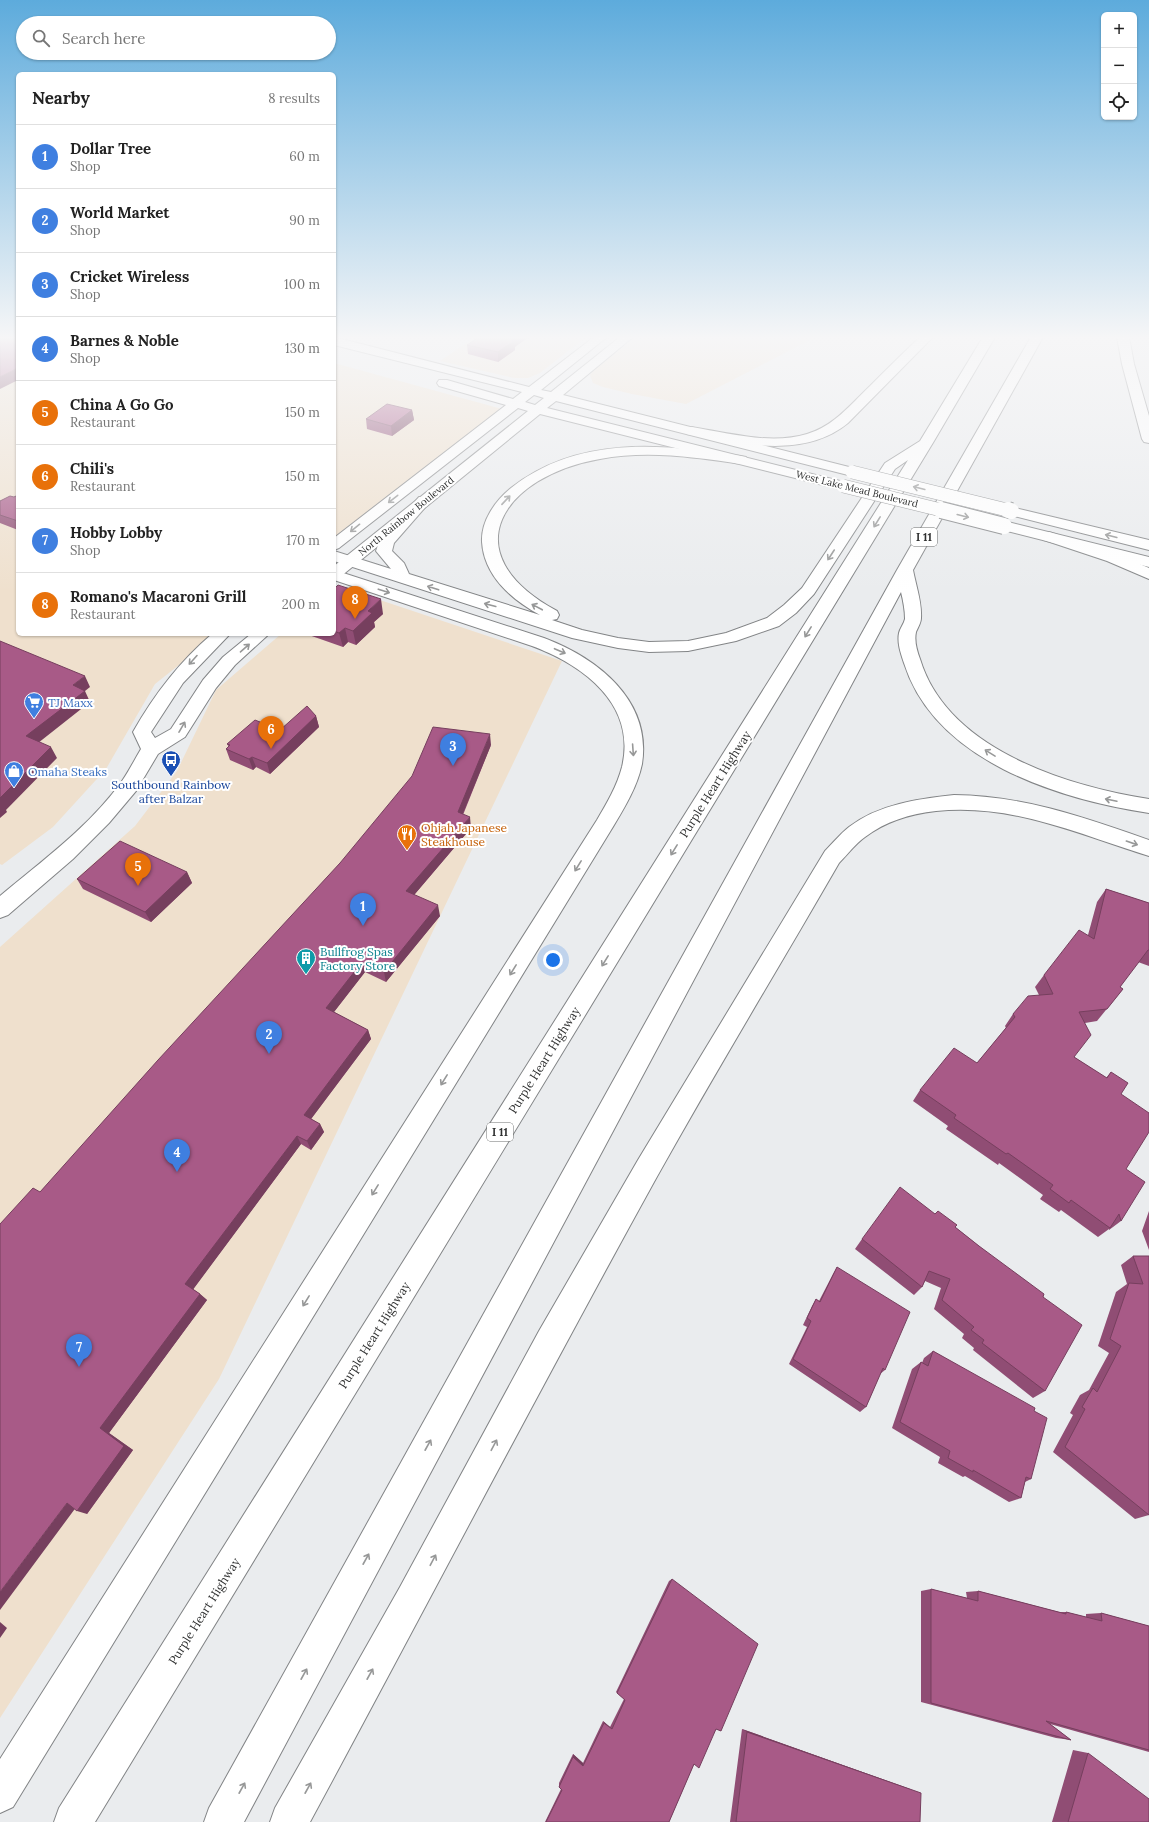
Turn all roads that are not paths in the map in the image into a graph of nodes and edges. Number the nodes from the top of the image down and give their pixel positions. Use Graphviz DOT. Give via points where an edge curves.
graph roads {
  1 [pos="494,422"];
  2 [pos="522,422"];
  3 [pos="590,422"];
  4 [pos="656,422"];
  5 [pos="841,422"];
  6 [pos="938,422"];
  7 [pos="989,422"];
  8 [pos="1144,422"];
  9 [pos="692,431"];
  10 [pos="1149,439"];
  11 [pos="927,441"];
  12 [pos="741,460"];
  13 [pos="424,500"];
  14 [pos="1049,537"];
  15 [pos="336,543"];
  16 [pos="1149,545"];
  17 [pos="1149,562"];
  18 [pos="339,570"];
  19 [pos="905,570"];
  20 [pos="1149,574"];
  21 [pos="403,578"];
  22 [pos="790,609"];
  23 [pos="220,636"];
  24 [pos="259,636"];
  25 [pos="151,749"];
  26 [pos="1149,806"];
  27 [pos="1149,848"];
  28 [pos="0,909"];
  29 [pos="0,1794"];
  30 [pos="73,1822"];
  31 [pos="223,1822"];
  32 [pos="289,1822"];
  1 -- 15 [label="main road, North Rainbow Boulevard, one-way"];
  2 -- 13 [label="main road, North Rainbow Boulevard"];
  3 -- 12 [label="main road, West Lake Mead Boulevard"];
  4 -- 9 [label="main road, West Lake Mead Boulevard"];
  5 -- 9 [label="main road" via="827,432 803,439 771,441"];
  6 -- 11 [label="main road, Purple Heart Highway / I 11"];
  7 -- 19 [label="main road, I 11"];
  8 -- 10 [label="main road"];
  16 -- 9 [label="main road, West Lake Mead Boulevard, one-way, bridge"];
  11 -- 22 [label="main road, one-way" via="890,466 808,591"];
  11 -- 30 [label="main road, Purple Heart Highway / I 11, one-way"];
  12 -- 14 [label="main road, West Lake Mead Boulevard, one-way, bridge"];
  22 -- 12 [label="main road, one-way" via="742,628 696,637 648,638 606,633 557,618 529,604 509,585 493,559 490,531 496,513 510,496 524,485 558,467 598,455 642,450"];
  13 -- 18 [label="main road, North Rainbow Boulevard"];
  13 -- 21 [label="main road" via="387,542 384,551 398,566"];
  14 -- 17 [label="main road, West Lake Mead Boulevard"];
  14 -- 20 [label="main road" via="1113,558"];
  18 -- 21 [label="main road"];
  18 -- 29 [label="main road, one-way" via="549,647 585,664 605,681 621,701 631,728 633,756 625,786 604,825"];
  26 -- 19 [label="main road, one-way" via="1094,796 1043,780 1000,758 955,726 928,696 913,666 908,633 913,619"];
  31 -- 19 [label="main road, I 11, one-way"];
  22 -- 21 [label="main road, one-way" via="773,622 730,637 688,646 648,647 578,634 504,608"];
  23 -- 25 [label="main road, one-way" via="197,655 159,702 142,732"];
  25 -- 24 [label="main road, one-way" via="178,733 209,684 229,661"];
  25 -- 28 [label="main road" via="129,786 102,818 66,853"];
  32 -- 27 [label="main road, one-way" via="569,1307 832,857 856,832 883,816 946,802 980,801 1020,806"];
}
